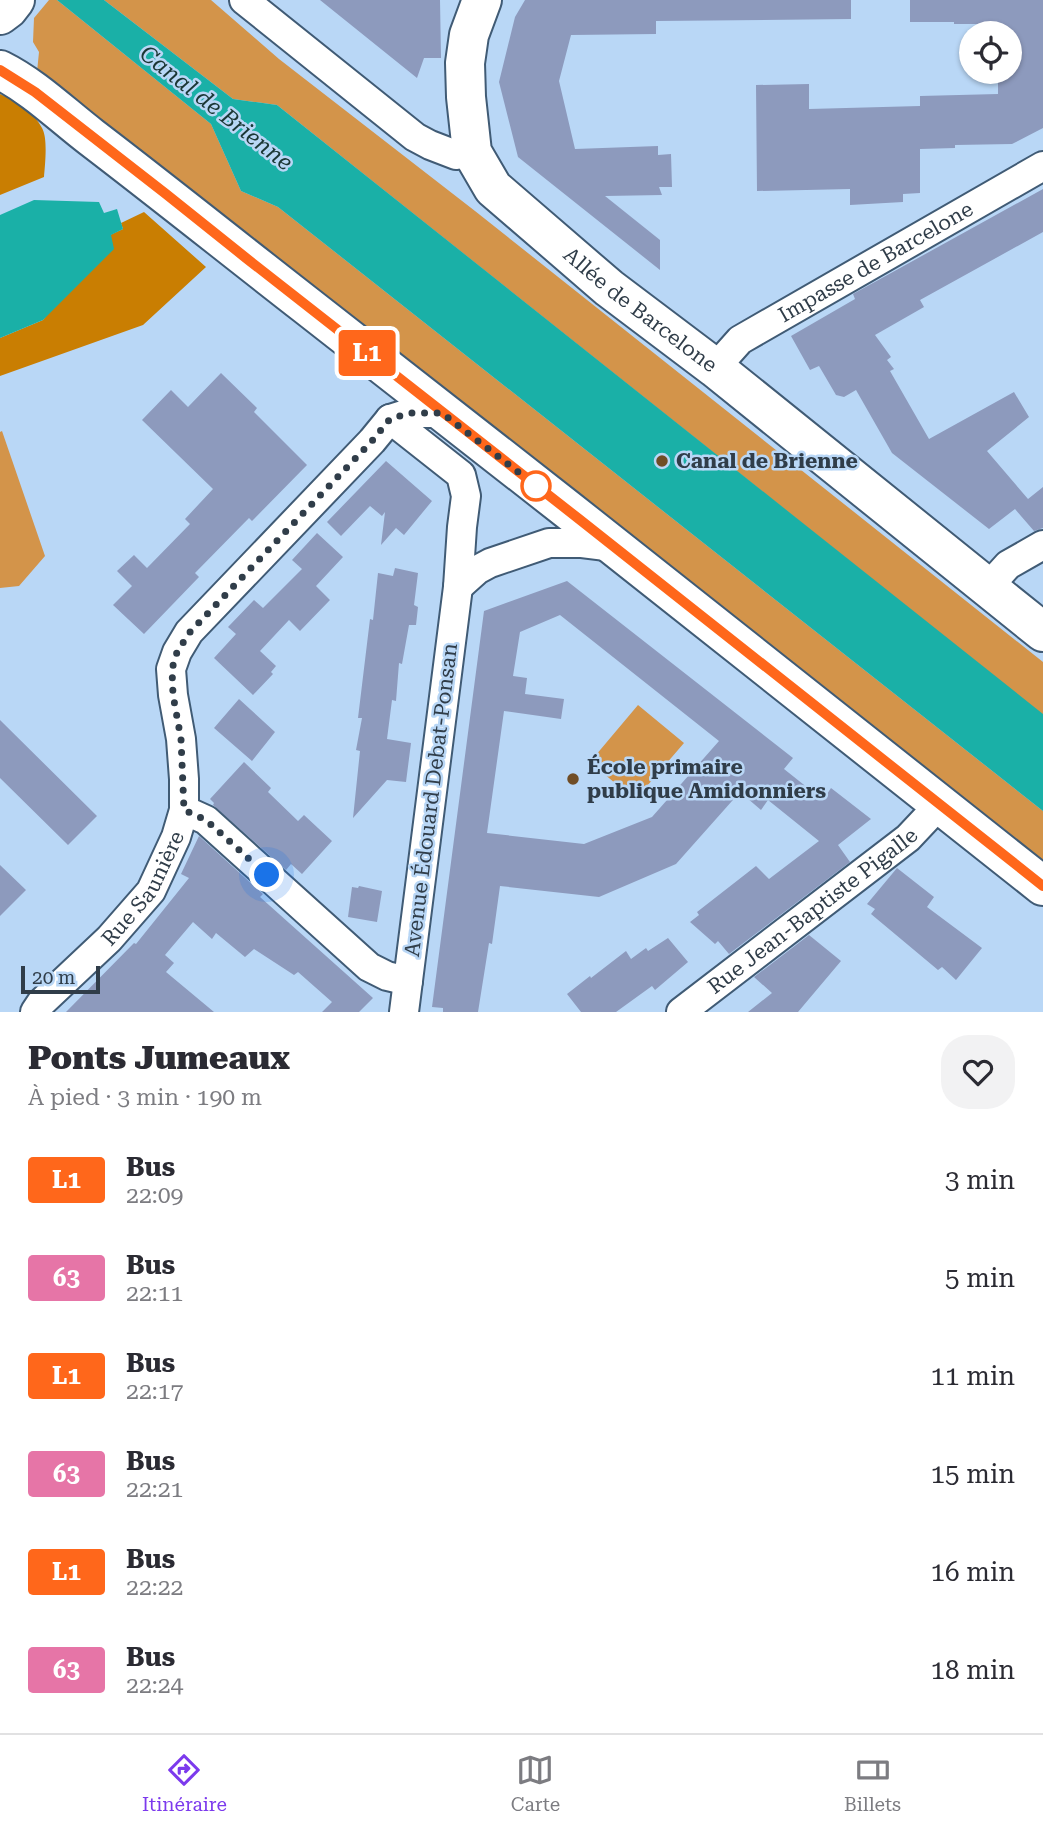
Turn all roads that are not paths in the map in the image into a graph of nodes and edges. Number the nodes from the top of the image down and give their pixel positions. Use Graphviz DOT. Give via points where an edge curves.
graph roads {
  1 [pos="244,0"];
  2 [pos="482,0"];
  3 [pos="0,70"];
  4 [pos="472,152"];
  5 [pos="1043,166"];
  6 [pos="386,367"];
  7 [pos="715,368"];
  8 [pos="442,413"];
  9 [pos="390,419"];
  10 [pos="1043,545"];
  11 [pos="614,547"];
  12 [pos="458,587"];
  13 [pos="988,587"];
  14 [pos="1043,632"];
  15 [pos="940,804"];
  16 [pos="184,810"];
  17 [pos="1043,886"];
  18 [pos="408,981"];
  19 [pos="35,1012"];
  20 [pos="404,1012"];
  21 [pos="681,1012"];
  1 -- 4 [label="street" via="415,137 456,155"];
  2 -- 4 [label="main road" via="465,63"];
  3 -- 6 [label="main road" via="35,92"];
  4 -- 7 [label="main road, Allée de Barcelone" via="493,188 609,288"];
  5 -- 7 [label="street, Impasse de Barcelone" via="740,340"];
  6 -- 8 [label="main road"];
  6 -- 9 [label="street"];
  7 -- 13 [label="main road, Allée de Barcelone"];
  8 -- 9 [label="street" via="409,413"];
  8 -- 11 [label="main road"];
  9 -- 12 [label="street, Avenue Édouard Debat-Ponsan" via="461,475 467,496"];
  9 -- 16 [label="street, Rue Saunière" via="190,632 177,652 173,695 181,739"];
  10 -- 13 [label="street" via="1008,565"];
  11 -- 12 [label="street" via="549,543 490,563"];
  11 -- 15 [label="main road"];
  12 -- 18 [label="street, Avenue Édouard Debat-Ponsan"];
  13 -- 14 [label="main road, Allée de Barcelone"];
  15 -- 17 [label="main road"];
  15 -- 21 [label="street, Rue Jean-Baptiste Pigalle" via="908,838"];
  16 -- 18 [label="street" via="206,820 369,967"];
  16 -- 19 [label="street, Rue Saunière" via="151,891"];
  18 -- 20 [label="street, Avenue Édouard Debat-Ponsan"];
}
